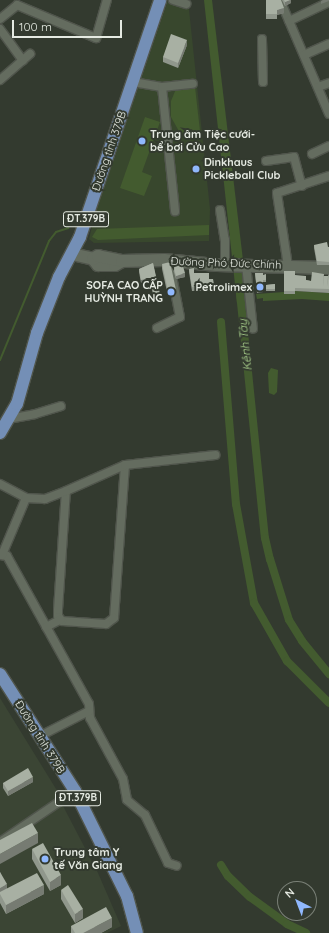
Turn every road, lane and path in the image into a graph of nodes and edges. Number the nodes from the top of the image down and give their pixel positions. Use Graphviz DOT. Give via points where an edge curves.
graph roads {
  1 [pos="107,0"];
  2 [pos="160,0"];
  3 [pos="174,0"];
  4 [pos="280,0"];
  5 [pos="329,2"];
  6 [pos="186,4"];
  7 [pos="0,19"];
  8 [pos="289,21"];
  9 [pos="0,28"];
  10 [pos="262,39"];
  11 [pos="329,44"];
  12 [pos="30,54"];
  13 [pos="304,55"];
  14 [pos="23,61"];
  15 [pos="0,80"];
  16 [pos="133,82"];
  17 [pos="263,82"];
  18 [pos="329,83"];
  19 [pos="192,84"];
  20 [pos="162,87"];
  21 [pos="318,87"];
  22 [pos="329,114"];
  23 [pos="329,146"];
  24 [pos="312,154"];
  25 [pos="266,161"];
  26 [pos="329,176"];
  27 [pos="302,186"];
  28 [pos="220,210"];
  29 [pos="175,211"];
  30 [pos="72,254"];
  31 [pos="169,261"];
  32 [pos="226,262"];
  33 [pos="248,265"];
  34 [pos="288,266"];
  35 [pos="329,268"];
  36 [pos="157,328"];
  37 [pos="253,329"];
  38 [pos="61,406"];
  39 [pos="8,419"];
  40 [pos="0,433"];
  41 [pos="215,455"];
  42 [pos="125,466"];
  43 [pos="0,484"];
  44 [pos="66,491"];
  45 [pos="26,498"];
  46 [pos="1,555"];
  47 [pos="60,620"];
  48 [pos="46,627"];
  49 [pos="0,674"];
  50 [pos="89,711"];
  51 [pos="40,736"];
  52 [pos="74,791"];
  53 [pos="0,842"];
  54 [pos="177,866"];
  55 [pos="137,933"];
  1 -- 7 [label="street" via="96,38 16,5"];
  2 -- 16 [label="main road, Đường tỉnh 379B / ĐT.379B"];
  3 -- 6 [label="street"];
  4 -- 8 [label="street"];
  5 -- 8 [label="street"];
  8 -- 13 [label="street"];
  9 -- 14 [label="street"];
  10 -- 17 [label="street"];
  11 -- 13 [label="street"];
  12 -- 14 [label="street"];
  13 -- 21 [label="street"];
  14 -- 15 [label="street"];
  16 -- 20 [label="street"];
  16 -- 30 [label="main road, Đường tỉnh 379B / ĐT.379B"];
  18 -- 21 [label="street"];
  19 -- 20 [label="street"];
  20 -- 29 [label="street"];
  21 -- 22 [label="street"];
  23 -- 24 [label="street"];
  25 -- 27 [label="street" via="294,157"];
  26 -- 27 [label="street"];
  27 -- 34 [label="street" via="277,193"];
  28 -- 32 [label="street" via="226,240"];
  30 -- 31 [label="main road, Đường Phó Đức Chính" via="92,259 98,266 115,265 122,261"];
  30 -- 39 [label="main road, Đường tỉnh 379B / ĐT.379B" via="58,277 40,326 17,404"];
  31 -- 32 [label="main road, Đường Phó Đức Chính"];
  31 -- 36 [label="street" via="180,317"];
  32 -- 33 [label="main road, Đường Phó Đức Chính"];
  33 -- 34 [label="main road, Đường Phó Đức Chính"];
  33 -- 37 [label="street"];
  34 -- 35 [label="main road, Đường Phó Đức Chính"];
  38 -- 39 [label="street"];
  39 -- 40 [label="main road, Đường tỉnh 379B / ĐT.379B"];
  41 -- 42 [label="street"];
  42 -- 44 [label="street"];
  42 -- 47 [label="street" via="114,618 106,624"];
  43 -- 45 [label="street"];
  44 -- 45 [label="street" via="45,499"];
  44 -- 47 [label="street" via="58,610"];
  45 -- 46 [label="street"];
  46 -- 48 [label="street" via="7,556"];
  47 -- 48 [label="street"];
  48 -- 50 [label="street" via="89,704"];
  49 -- 51 [label="main road, Đường tỉnh 379B / ĐT.379B"];
  50 -- 51 [label="street"];
  50 -- 54 [label="street" via="90,718 124,778 127,800 145,815 168,863"];
  51 -- 52 [label="main road, Đường tỉnh 379B / ĐT.379B"];
  52 -- 53 [label="street"];
  52 -- 55 [label="main road, Đường tỉnh 379B / ĐT.379B" via="127,896"];
}
